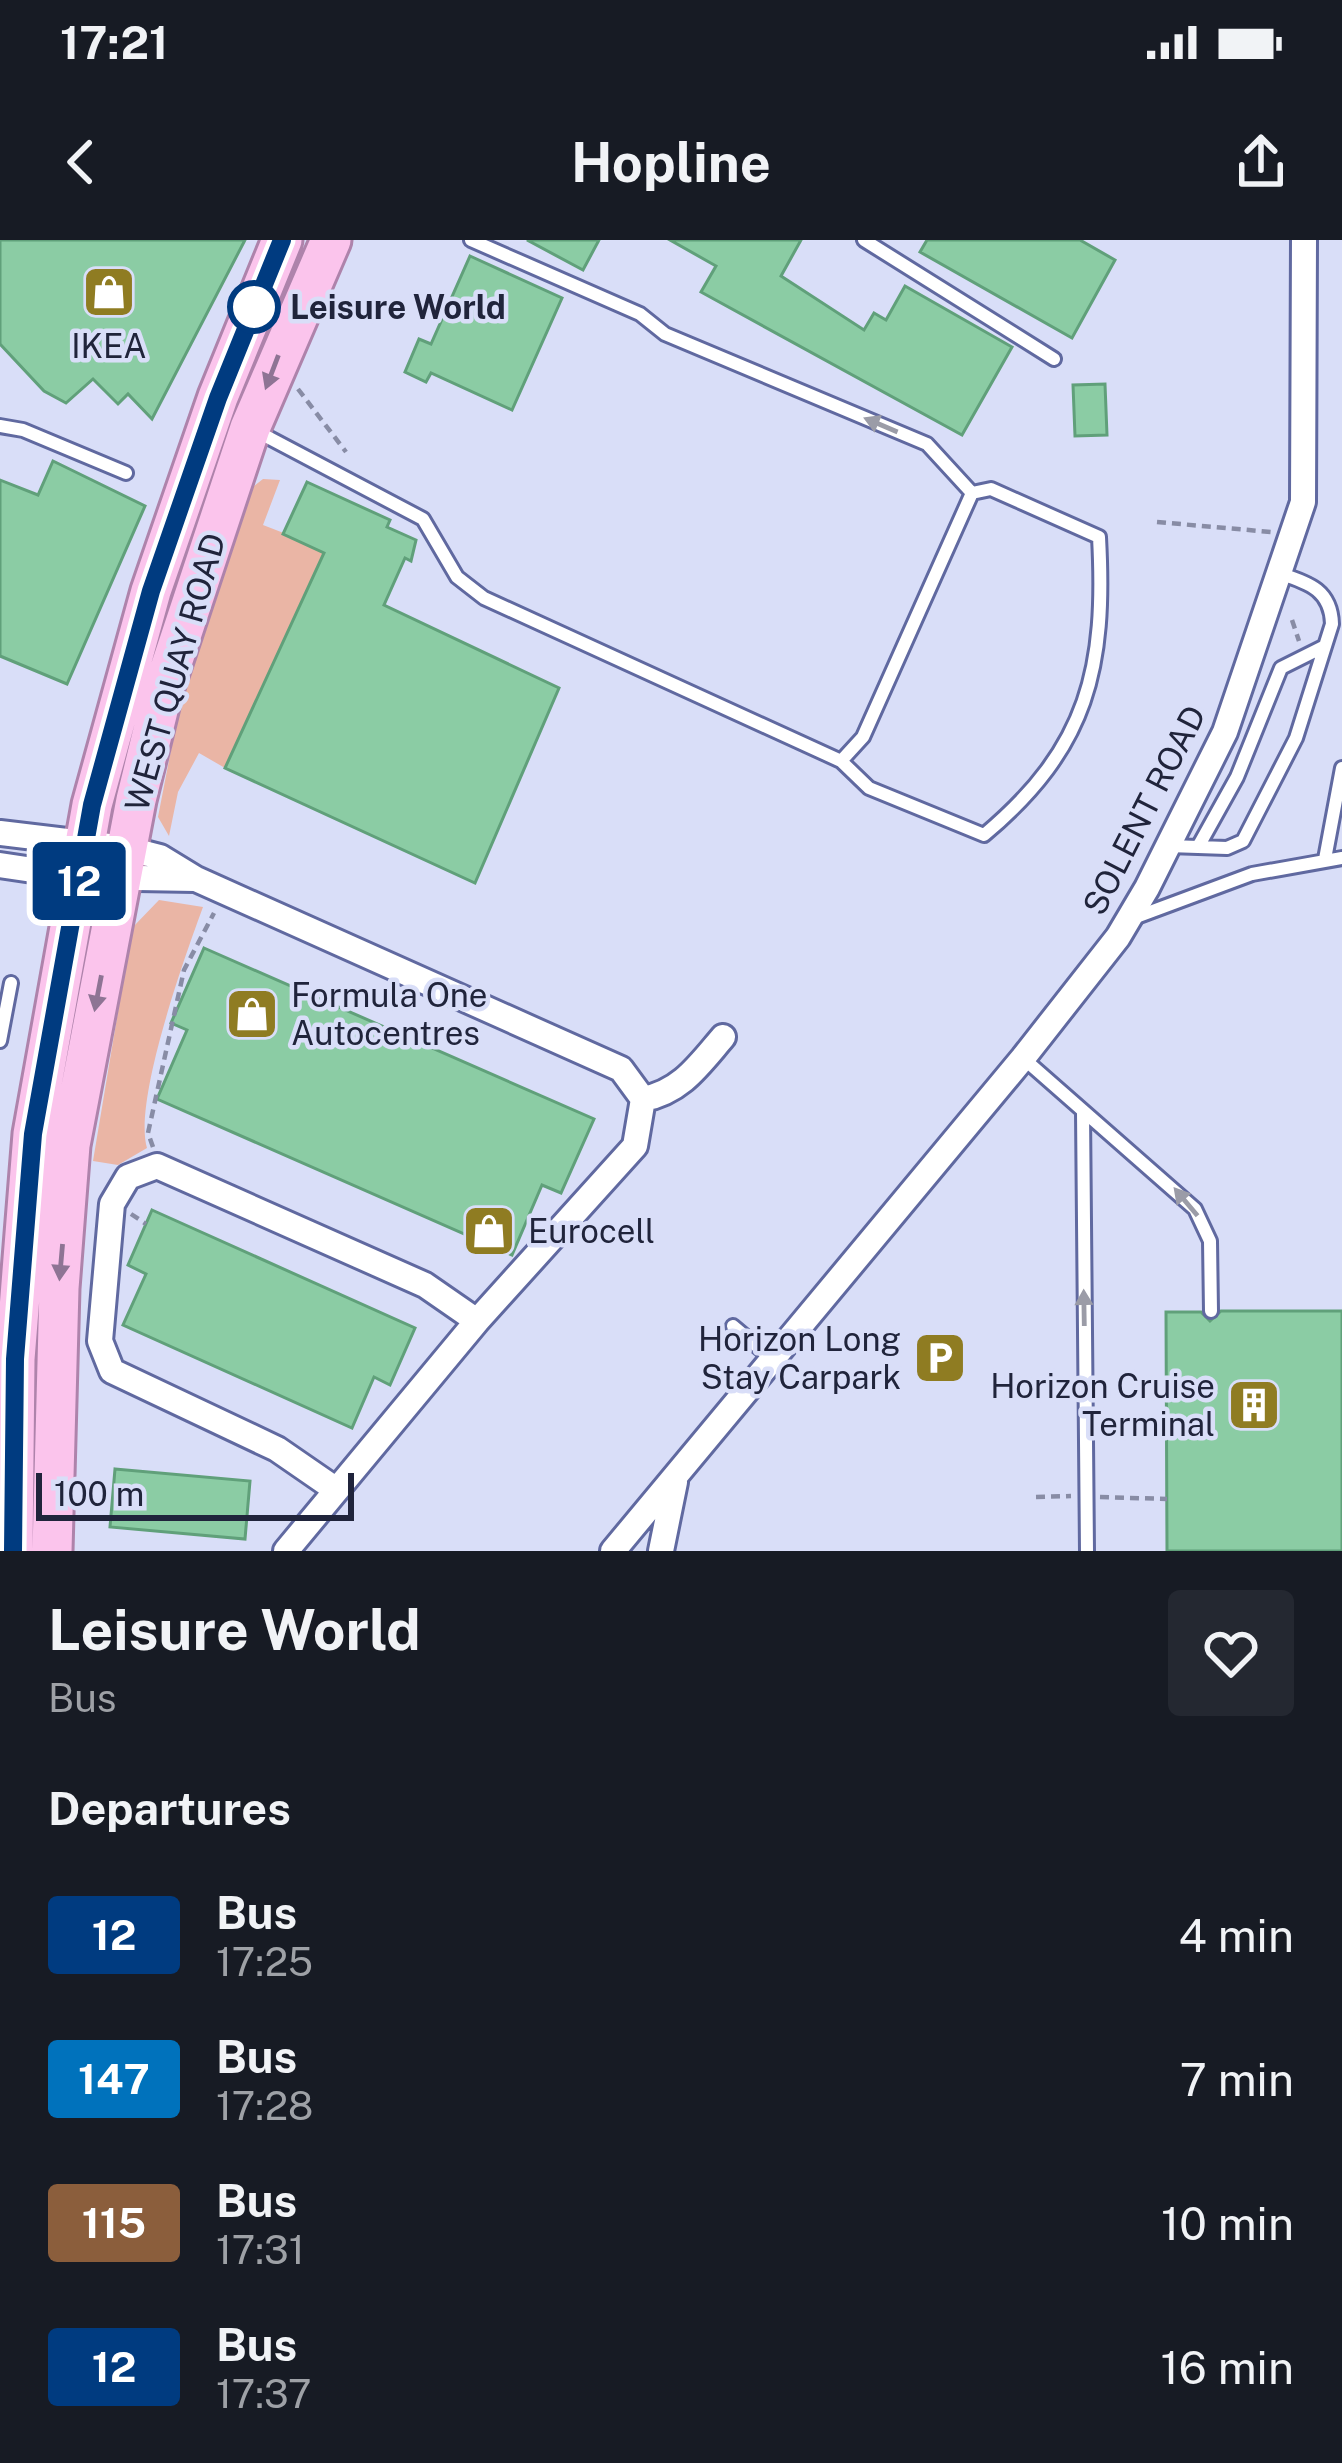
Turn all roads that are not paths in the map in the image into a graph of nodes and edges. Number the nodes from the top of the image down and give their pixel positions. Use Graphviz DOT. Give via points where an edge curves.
graph roads {
  1 [pos="282,240"];
  2 [pos="331,240"];
  3 [pos="471,240"];
  4 [pos="864,240"];
  5 [pos="1304,240"];
  6 [pos="1054,359"];
  7 [pos="212,414"];
  8 [pos="0,426"];
  9 [pos="250,428"];
  10 [pos="126,473"];
  11 [pos="972,494"];
  12 [pos="1281,574"];
  13 [pos="1325,646"];
  14 [pos="841,761"];
  15 [pos="1342,768"];
  16 [pos="0,833"];
  17 [pos="1169,845"];
  18 [pos="1198,847"];
  19 [pos="1342,858"];
  20 [pos="82,859"];
  21 [pos="1325,859"];
  22 [pos="123,863"];
  23 [pos="0,865"];
  24 [pos="1127,921"];
  25 [pos="11,983"];
  26 [pos="723,1036"];
  27 [pos="0,1041"];
  28 [pos="1023,1058"];
  29 [pos="643,1099"];
  30 [pos="1082,1112"];
  31 [pos="1210,1312"];
  32 [pos="477,1321"];
  33 [pos="733,1326"];
  34 [pos="773,1359"];
  35 [pos="675,1481"];
  36 [pos="335,1489"];
  37 [pos="13,1551"];
  38 [pos="52,1551"];
  39 [pos="286,1551"];
  40 [pos="614,1551"];
  41 [pos="661,1551"];
  42 [pos="1087,1551"];
  1 -- 7 [label="highway, WEST QUAY ROAD"];
  2 -- 9 [label="highway, WEST QUAY ROAD, one-way"];
  11 -- 3 [label="lane, one-way" via="927,444 665,334 640,314"];
  4 -- 6 [label="lane"];
  5 -- 12 [label="street, SOLENT ROAD" via="1306,458"];
  7 -- 9 [label="lane"];
  7 -- 20 [label="highway, WEST QUAY ROAD" via="128,662"];
  8 -- 10 [label="lane"];
  9 -- 14 [label="lane" via="422,519 469,589"];
  9 -- 22 [label="highway, WEST QUAY ROAD" via="163,690"];
  11 -- 14 [label="lane" via="863,737"];
  11 -- 14 [label="lane" via="991,488 1099,537 1103,619 1093,684 1067,737 984,835 869,788"];
  12 -- 13 [label="lane" via="1321,591 1331,606"];
  12 -- 17 [label="street, SOLENT ROAD" via="1225,732"];
  13 -- 18 [label="lane" via="1281,668"];
  13 -- 18 [label="lane" via="1296,738 1256,824 1243,842"];
  15 -- 21 [label="lane"];
  16 -- 20 [label="street"];
  17 -- 18 [label="lane"];
  17 -- 24 [label="street, SOLENT ROAD"];
  19 -- 21 [label="lane"];
  20 -- 22 [label="street"];
  20 -- 22 [label="street"];
  20 -- 23 [label="street"];
  20 -- 37 [label="highway, WEST QUAY ROAD" via="33,1134 15,1359"];
  21 -- 24 [label="lane" via="1252,874"];
  22 -- 29 [label="street" via="196,879 621,1069"];
  22 -- 38 [label="highway, WEST QUAY ROAD, one-way" via="70,1145"];
  24 -- 28 [label="street, SOLENT ROAD"];
  25 -- 27 [label="lane"];
  26 -- 29 [label="street" via="685,1081"];
  28 -- 30 [label="lane"];
  28 -- 34 [label="street, SOLENT ROAD"];
  29 -- 32 [label="street" via="635,1146"];
  31 -- 30 [label="lane, one-way" via="1210,1241 1195,1209"];
  42 -- 30 [label="lane, one-way"];
  32 -- 36 [label="street"];
  32 -- 36 [label="street" via="425,1285 157,1166 128,1178 112,1204 100,1341 112,1371 277,1449"];
  33 -- 34 [label="lane"];
  34 -- 35 [label="street, SOLENT ROAD"];
  35 -- 40 [label="street, SOLENT ROAD" via="650,1500"];
  35 -- 41 [label="street, SOLENT ROAD"];
  36 -- 39 [label="street"];
}
